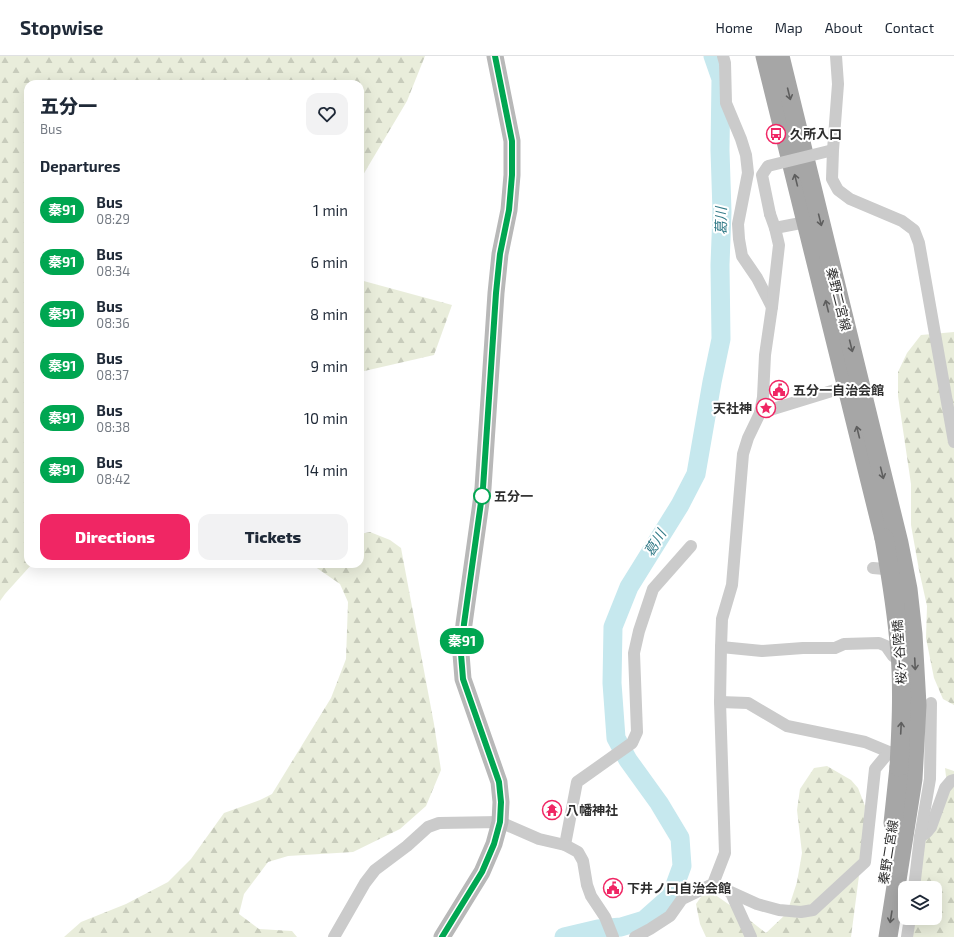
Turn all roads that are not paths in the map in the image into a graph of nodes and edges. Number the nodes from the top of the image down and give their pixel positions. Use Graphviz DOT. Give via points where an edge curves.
graph roads {
  1 [pos="495,56"];
  2 [pos="723,56"];
  3 [pos="766,56"];
  4 [pos="780,56"];
  5 [pos="836,56"];
  6 [pos="831,151"];
  7 [pos="806,222"];
  8 [pos="775,228"];
  9 [pos="772,307"];
  10 [pos="835,390"];
  11 [pos="760,413"];
  12 [pos="954,442"];
  13 [pos="891,540"];
  14 [pos="691,546"];
  15 [pos="873,568"];
  16 [pos="720,647"];
  17 [pos="720,702"];
  18 [pos="931,703"];
  19 [pos="909,769"];
  20 [pos="954,780"];
  21 [pos="887,808"];
  22 [pos="500,822"];
  23 [pos="920,837"];
  24 [pos="565,845"];
  25 [pos="915,881"];
  26 [pos="713,884"];
  27 [pos="731,893"];
  28 [pos="909,925"];
  29 [pos="334,937"];
  30 [pos="442,937"];
  31 [pos="613,937"];
  32 [pos="635,937"];
  33 [pos="750,937"];
  34 [pos="874,937"];
  35 [pos="888,937"];
  36 [pos="907,937"];
  1 -- 22 [label="street" via="512,141 512,175 496,293 483,488 461,654 463,679 499,782"];
  2 -- 9 [label="street" via="726,103 741,139 748,173 738,224 742,256"];
  7 -- 3 [label="main road, 秦野二宮線, one-way"];
  4 -- 13 [label="main road, 秦野二宮線, one-way"];
  5 -- 6 [label="street" via="838,84"];
  6 -- 8 [label="street, bridge" via="768,166 762,175"];
  6 -- 12 [label="street" via="832,179 838,190 850,200 902,220 914,230 919,243"];
  7 -- 8 [label="street"];
  13 -- 7 [label="main road, 秦野二宮線, one-way"];
  8 -- 9 [label="street" via="779,245"];
  9 -- 11 [label="street"];
  10 -- 11 [label="street"];
  11 -- 16 [label="street" via="743,454 732,585 722,619"];
  13 -- 19 [label="main road, 桜ヶ谷陸橋, bridge" via="902,714"];
  14 -- 24 [label="street" via="653,589 638,631 634,653 637,732 632,743 577,782"];
  15 -- 16 [label="street" via="897,570 906,639 897,656 893,656 886,646 879,643 762,651"];
  16 -- 17 [label="street"];
  17 -- 19 [label="street" via="748,703 787,726 865,742"];
  17 -- 26 [label="street" via="725,853"];
  18 -- 19 [label="street"];
  19 -- 21 [label="street" via="891,760"];
  19 -- 23 [label="street"];
  19 -- 27 [label="street" via="875,769 865,862 813,910 779,910"];
  19 -- 34 [label="main road, 秦野二宮線" via="894,817"];
  19 -- 35 [label="main road, 秦野二宮線, one-way"];
  20 -- 23 [label="street" via="945,788 931,827"];
  22 -- 24 [label="street" via="539,839"];
  22 -- 29 [label="street" via="439,823 428,827 408,846 375,870"];
  22 -- 30 [label="street" via="482,872"];
  23 -- 25 [label="street"];
  24 -- 31 [label="street" via="578,852 583,861 587,886"];
  26 -- 27 [label="street"];
  26 -- 32 [label="street" via="682,899 670,916"];
  27 -- 33 [label="street"];
  28 -- 36 [label="street"];
}
